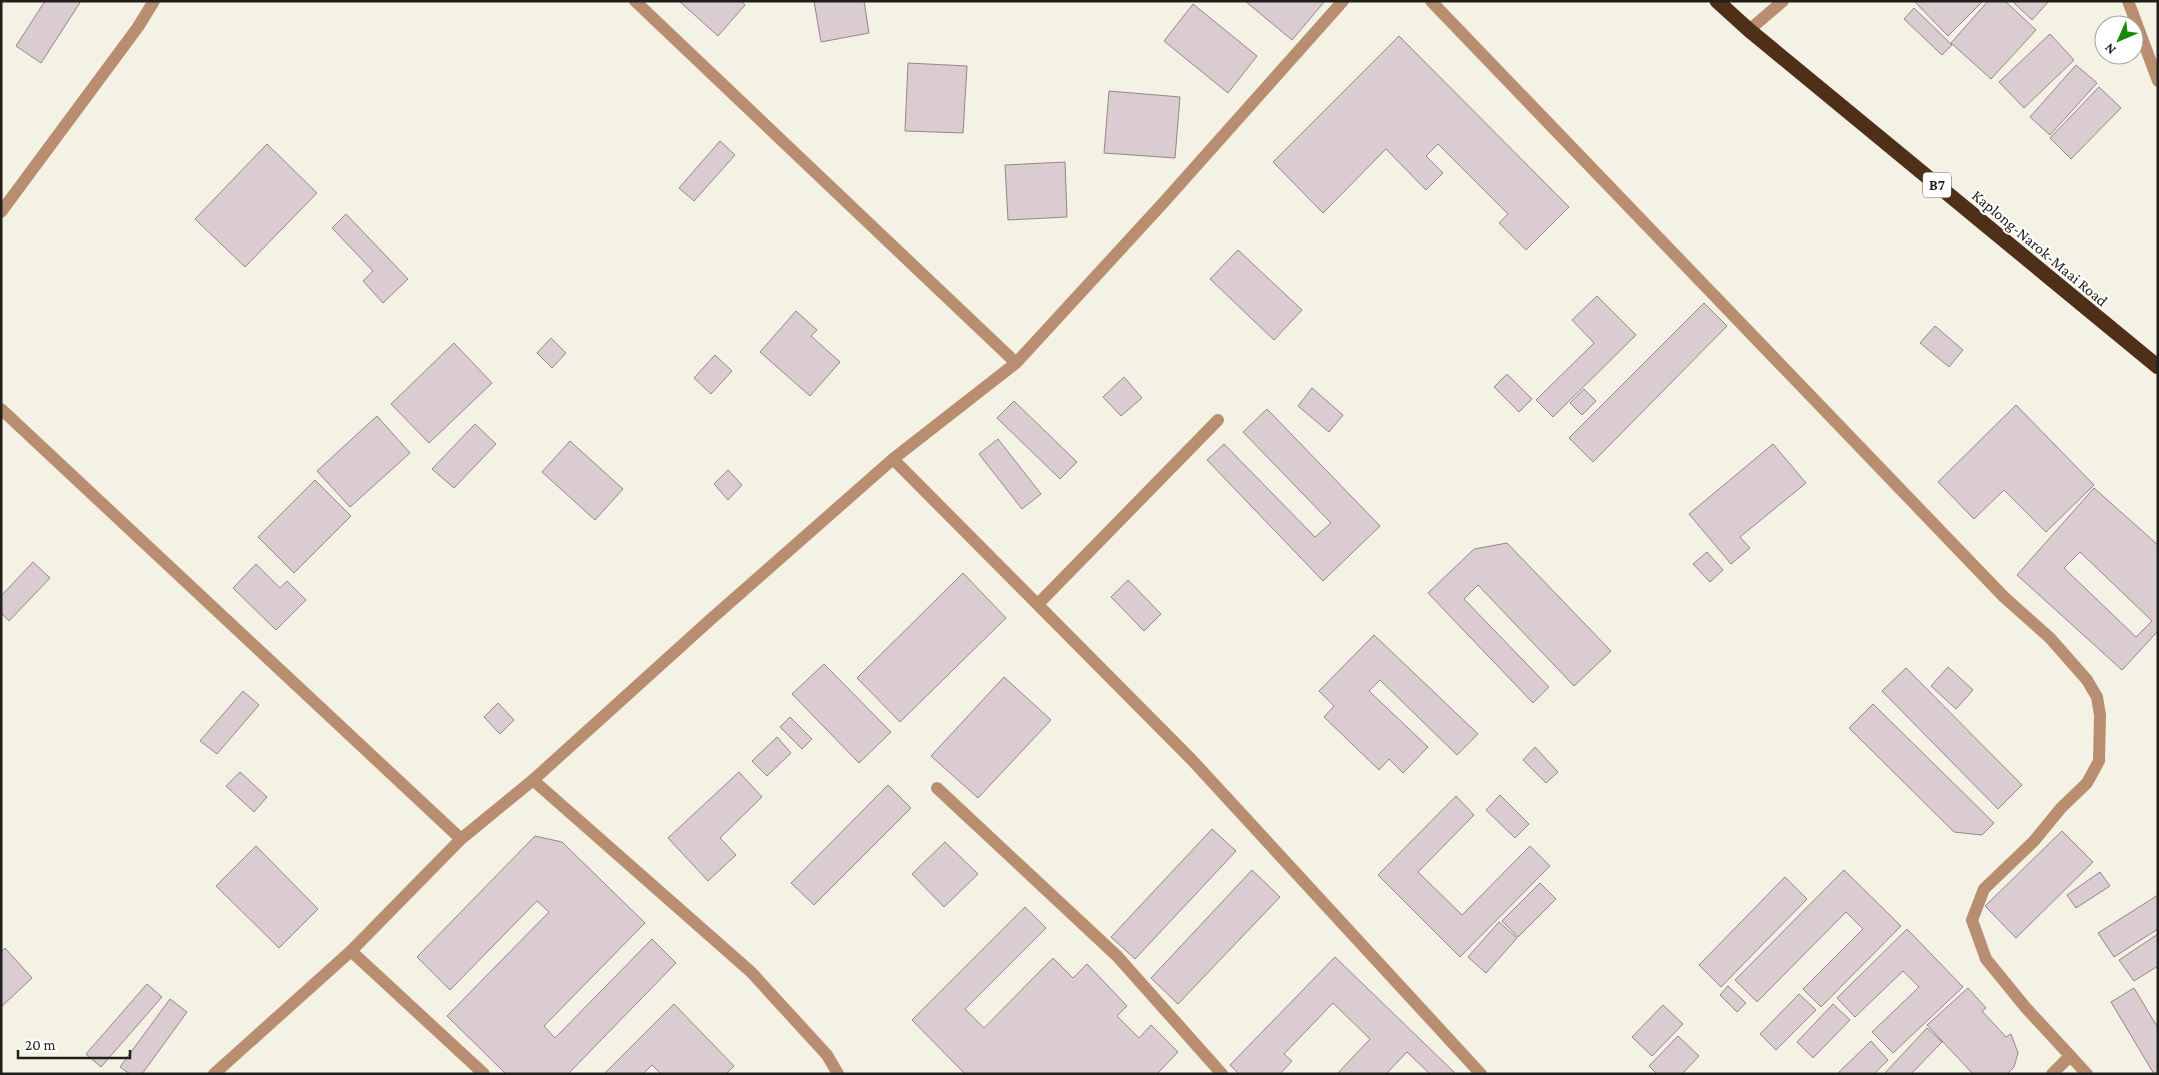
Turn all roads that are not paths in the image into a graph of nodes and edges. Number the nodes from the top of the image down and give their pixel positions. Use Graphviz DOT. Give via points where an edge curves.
graph roads {
  1 [pos="154,1"];
  2 [pos="635,1"];
  3 [pos="1343,1"];
  4 [pos="1431,1"];
  5 [pos="1717,1"];
  6 [pos="1783,1"];
  7 [pos="2128,1"];
  8 [pos="1749,30"];
  9 [pos="2158,81"];
  10 [pos="1,212"];
  11 [pos="1016,363"];
  12 [pos="2158,368"];
  13 [pos="1,408"];
  14 [pos="1218,420"];
  15 [pos="893,459"];
  16 [pos="1038,604"];
  17 [pos="533,780"];
  18 [pos="937,788"];
  19 [pos="461,839"];
  20 [pos="350,951"];
  21 [pos="2070,1056"];
  22 [pos="214,1074"];
  23 [pos="484,1074"];
  24 [pos="838,1074"];
  25 [pos="1222,1074"];
  26 [pos="1481,1074"];
  27 [pos="2052,1074"];
  28 [pos="2087,1074"];
  1 -- 10 [label="street"];
  2 -- 11 [label="street"];
  3 -- 11 [label="street"];
  4 -- 21 [label="street" via="2004,597 2050,638 2097,696 2099,761 2087,783 1984,889 1972,920 1986,959"];
  5 -- 8 [label="highway, Kaplong-Narok-Maai Road / B7"];
  6 -- 8 [label="street"];
  7 -- 9 [label="street"];
  8 -- 12 [label="highway, Kaplong-Narok-Maai Road / B7"];
  11 -- 15 [label="street"];
  13 -- 19 [label="street"];
  14 -- 16 [label="street"];
  15 -- 16 [label="street"];
  15 -- 17 [label="street"];
  16 -- 26 [label="street" via="1191,759"];
  17 -- 19 [label="street"];
  17 -- 24 [label="street" via="751,972 827,1055"];
  18 -- 25 [label="street" via="1117,956"];
  19 -- 20 [label="street"];
  20 -- 22 [label="street"];
  20 -- 23 [label="street"];
  21 -- 27 [label="street"];
  21 -- 28 [label="street"];
}
